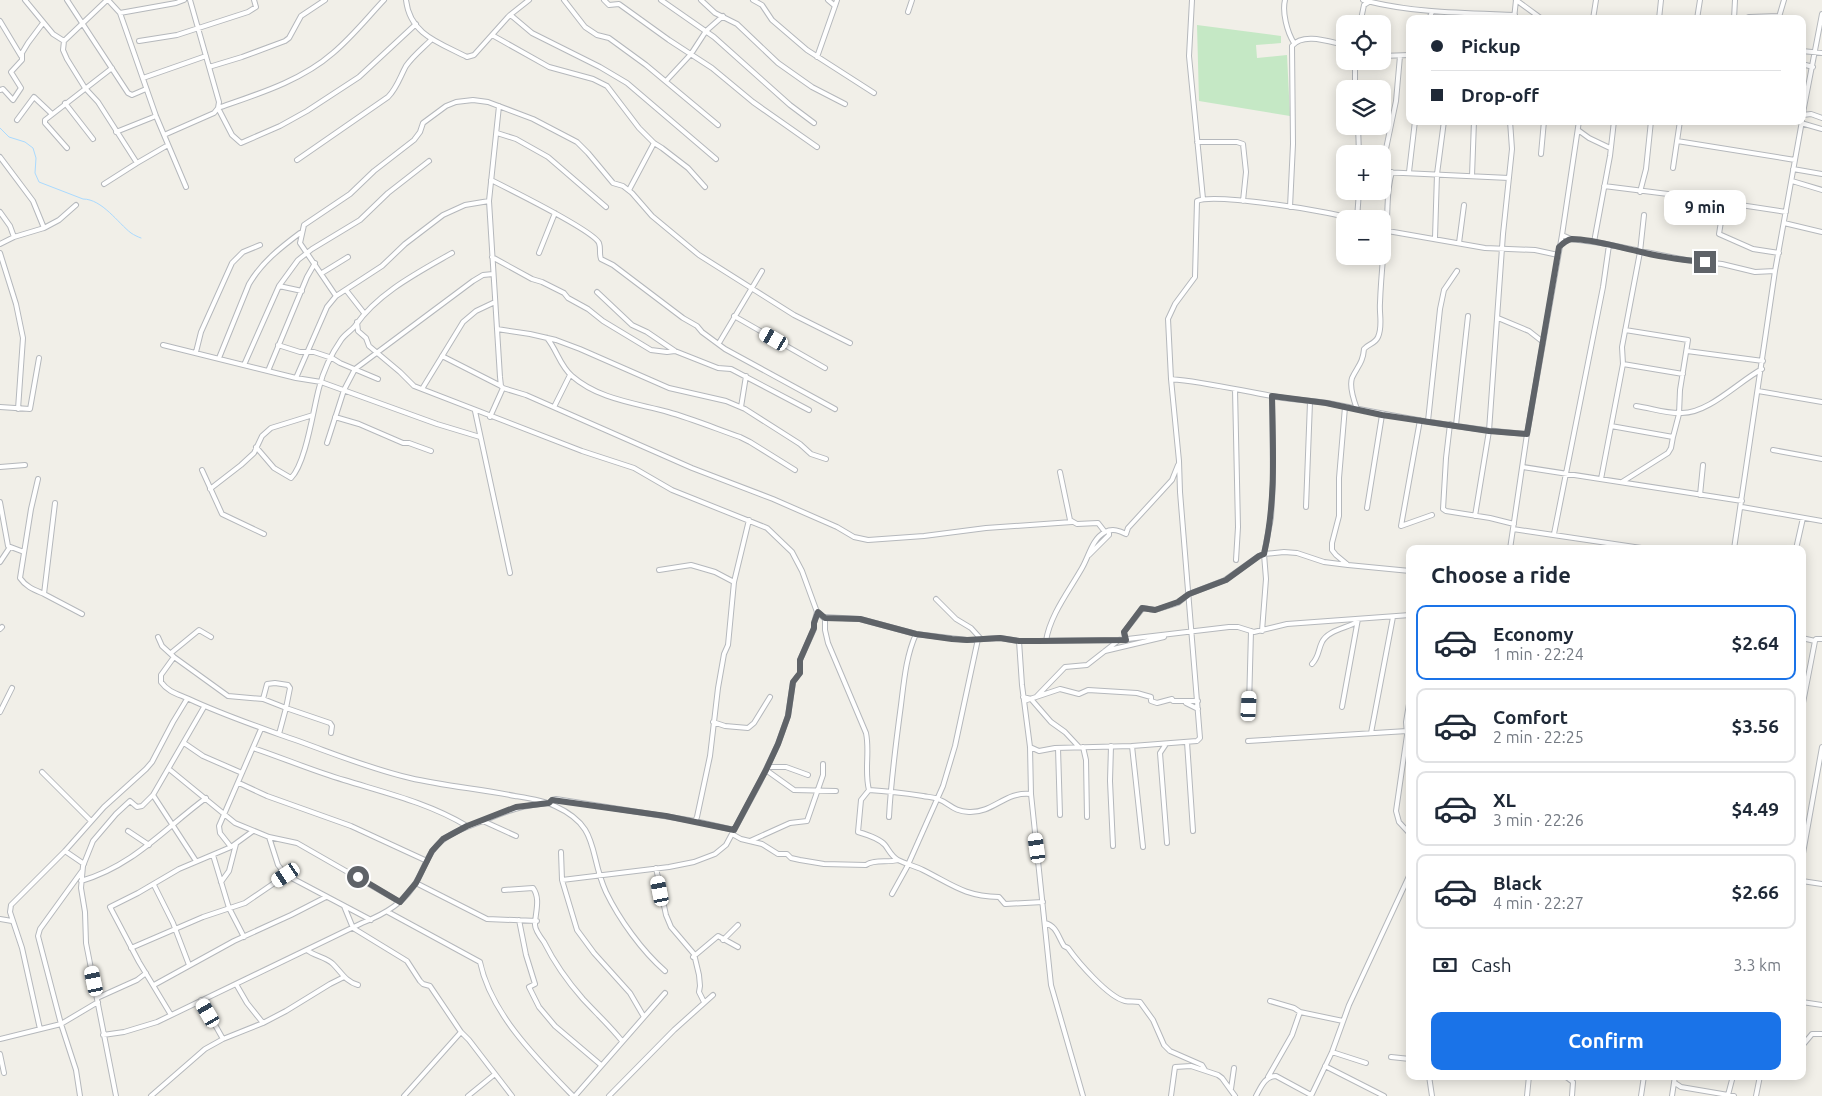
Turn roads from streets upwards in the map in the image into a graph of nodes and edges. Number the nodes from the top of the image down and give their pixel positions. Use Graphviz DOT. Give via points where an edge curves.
graph roads {
  1 [pos="25,0"];
  2 [pos="67,0"];
  3 [pos="107,0"];
  4 [pos="184,0"];
  5 [pos="190,0"];
  6 [pos="254,0"];
  7 [pos="325,0"];
  8 [pos="384,0"];
  9 [pos="406,0"];
  10 [pos="529,0"];
  11 [pos="564,0"];
  12 [pos="604,0"];
  13 [pos="661,0"];
  14 [pos="701,0"];
  15 [pos="753,0"];
  16 [pos="828,0"];
  17 [pos="838,0"];
  18 [pos="912,0"];
  19 [pos="1192,0"];
  20 [pos="1285,0"];
  21 [pos="1363,0"];
  22 [pos="1516,0"];
  23 [pos="1596,0"];
  24 [pos="1661,0"];
  25 [pos="1700,0"];
  26 [pos="1736,0"];
  27 [pos="1784,0"];
  28 [pos="1370,2"];
  29 [pos="835,6"];
  30 [pos="908,12"];
  31 [pos="1432,12"];
  32 [pos="120,13"];
  33 [pos="1822,14"];
  34 [pos="1362,15"];
  35 [pos="1431,15"];
  36 [pos="1448,15"];
  37 [pos="1514,15"];
  38 [pos="1537,15"];
  39 [pos="1594,15"];
  40 [pos="1659,15"];
  41 [pos="1698,15"];
  42 [pos="1734,15"];
  43 [pos="1781,15"];
  44 [pos="510,16"];
  45 [pos="723,16"];
  46 [pos="0,21"];
  47 [pos="43,23"];
  48 [pos="84,23"];
  49 [pos="416,24"];
  50 [pos="198,29"];
  51 [pos="706,31"];
  52 [pos="492,35"];
  53 [pos="64,41"];
  54 [pos="139,41"];
  55 [pos="433,41"];
  56 [pos="1294,42"];
  57 [pos="1336,43"];
  58 [pos="1806,52"];
  59 [pos="1822,53"];
  60 [pos="691,54"];
  61 [pos="1815,54"];
  62 [pos="1406,55"];
  63 [pos="22,56"];
  64 [pos="206,56"];
  65 [pos="1391,56"];
  66 [pos="1400,56"];
  67 [pos="817,57"];
  68 [pos="1806,65"];
  69 [pos="209,67"];
  70 [pos="1813,67"];
  71 [pos="112,68"];
  72 [pos="142,78"];
  73 [pos="666,81"];
  74 [pos="85,88"];
  75 [pos="146,89"];
  76 [pos="0,90"];
  77 [pos="874,93"];
  78 [pos="1806,100"];
  79 [pos="65,103"];
  80 [pos="845,104"];
  81 [pos="500,106"];
  82 [pos="218,108"];
  83 [pos="52,114"];
  84 [pos="156,116"];
  85 [pos="1806,117"];
  86 [pos="1822,118"];
  87 [pos="17,120"];
  88 [pos="1806,121"];
  89 [pos="814,123"];
  90 [pos="718,125"];
  91 [pos="1415,125"];
  92 [pos="1443,125"];
  93 [pos="1474,125"];
  94 [pos="1510,125"];
  95 [pos="1544,125"];
  96 [pos="1579,125"];
  97 [pos="1613,125"];
  98 [pos="1651,125"];
  99 [pos="1679,125"];
  100 [pos="1801,125"];
  101 [pos="1822,129"];
  102 [pos="1578,130"];
  103 [pos="116,132"];
  104 [pos="498,133"];
  105 [pos="164,135"];
  106 [pos="93,139"];
  107 [pos="1677,141"];
  108 [pos="1197,142"];
  109 [pos="654,143"];
  110 [pos="168,145"];
  111 [pos="1387,145"];
  112 [pos="817,146"];
  113 [pos="67,148"];
  114 [pos="1610,148"];
  115 [pos="1541,154"];
  116 [pos="0,157"];
  117 [pos="716,159"];
  118 [pos="297,160"];
  119 [pos="1795,160"];
  120 [pos="429,161"];
  121 [pos="137,163"];
  122 [pos="1673,168"];
  123 [pos="1794,169"];
  124 [pos="1392,172"];
  125 [pos="1408,172"];
  126 [pos="1437,174"];
  127 [pos="1822,174"];
  128 [pos="1472,176"];
  129 [pos="1509,178"];
  130 [pos="491,180"];
  131 [pos="1792,181"];
  132 [pos="104,184"];
  133 [pos="1604,186"];
  134 [pos="186,187"];
  135 [pos="704,187"];
  136 [pos="629,190"];
  137 [pos="1822,190"];
  138 [pos="1640,192"];
  139 [pos="1203,199"];
  140 [pos="489,201"];
  141 [pos="1243,201"];
  142 [pos="1724,203"];
  143 [pos="76,205"];
  144 [pos="1464,205"];
  145 [pos="606,207"];
  146 [pos="1290,207"];
  147 [pos="1386,210"];
  148 [pos="0,212"];
  149 [pos="1786,212"];
  150 [pos="555,213"];
  151 [pos="1336,215"];
  152 [pos="1644,215"];
  153 [pos="1784,224"];
  154 [pos="44,228"];
  155 [pos="1391,231"];
  156 [pos="1822,232"];
  157 [pos="301,233"];
  158 [pos="1562,235"];
  159 [pos="14,237"];
  160 [pos="1435,238"];
  161 [pos="1571,239"];
  162 [pos="1594,242"];
  163 [pos="1459,243"];
  164 [pos="0,244"];
  165 [pos="260,245"];
  166 [pos="1609,245"];
  167 [pos="1559,247"];
  168 [pos="1503,250"];
  169 [pos="306,252"];
  170 [pos="1640,252"];
  171 [pos="0,253"];
  172 [pos="538,253"];
  173 [pos="1778,253"];
  174 [pos="452,254"];
  175 [pos="1558,255"];
  176 [pos="348,257"];
  177 [pos="492,257"];
  178 [pos="315,263"];
  179 [pos="1382,265"];
  180 [pos="762,271"];
  181 [pos="1457,271"];
  182 [pos="1775,271"];
  183 [pos="322,273"];
  184 [pos="493,274"];
  185 [pos="279,286"];
  186 [pos="751,288"];
  187 [pos="302,291"];
  188 [pos="596,292"];
  189 [pos="336,296"];
  190 [pos="495,302"];
  191 [pos="364,313"];
  192 [pos="734,316"];
  193 [pos="1468,316"];
  194 [pos="1498,318"];
  195 [pos="356,322"];
  196 [pos="497,329"];
  197 [pos="1625,330"];
  198 [pos="547,338"];
  199 [pos="1543,342"];
  200 [pos="718,343"];
  201 [pos="850,343"];
  202 [pos="163,345"];
  203 [pos="278,345"];
  204 [pos="674,351"];
  205 [pos="1687,351"];
  206 [pos="196,352"];
  207 [pos="307,352"];
  208 [pos="376,353"];
  209 [pos="442,356"];
  210 [pos="39,358"];
  211 [pos="219,358"];
  212 [pos="332,358"];
  213 [pos="1763,361"];
  214 [pos="1623,364"];
  215 [pos="244,365"];
  216 [pos="825,368"];
  217 [pos="1762,369"];
  218 [pos="355,370"];
  219 [pos="268,371"];
  220 [pos="1683,374"];
  221 [pos="570,375"];
  222 [pos="746,376"];
  223 [pos="296,378"];
  224 [pos="378,379"];
  225 [pos="1171,379"];
  226 [pos="321,382"];
  227 [pos="502,387"];
  228 [pos="422,389"];
  229 [pos="1235,389"];
  230 [pos="344,390"];
  231 [pos="1758,391"];
  232 [pos="1272,396"];
  233 [pos="1310,402"];
  234 [pos="1822,402"];
  235 [pos="1636,406"];
  236 [pos="0,407"];
  237 [pos="741,407"];
  238 [pos="1345,407"];
  239 [pos="554,408"];
  240 [pos="18,409"];
  241 [pos="835,409"];
  242 [pos="1356,409"];
  243 [pos="809,410"];
  244 [pos="475,411"];
  245 [pos="1679,414"];
  246 [pos="313,415"];
  247 [pos="1382,415"];
  248 [pos="335,417"];
  249 [pos="490,417"];
  250 [pos="1420,420"];
  251 [pos="1428,421"];
  252 [pos="1450,424"];
  253 [pos="1456,425"];
  254 [pos="1611,426"];
  255 [pos="1489,431"];
  256 [pos="1527,434"];
  257 [pos="1673,436"];
  258 [pos="480,437"];
  259 [pos="327,443"];
  260 [pos="256,448"];
  261 [pos="1773,450"];
  262 [pos="431,451"];
  263 [pos="826,459"];
  264 [pos="1822,459"];
  265 [pos="1179,461"];
  266 [pos="24,465"];
  267 [pos="1703,465"];
  268 [pos="0,467"];
  269 [pos="1523,467"];
  270 [pos="202,470"];
  271 [pos="794,470"];
  272 [pos="1060,472"];
  273 [pos="1565,475"];
  274 [pos="38,479"];
  275 [pos="1601,479"];
  276 [pos="1622,482"];
  277 [pos="210,489"];
  278 [pos="1700,495"];
  279 [pos="1742,500"];
  280 [pos="0,502"];
  281 [pos="55,502"];
  282 [pos="1306,507"];
  283 [pos="1742,507"];
  284 [pos="1367,508"];
  285 [pos="1,511"];
  286 [pos="1432,515"];
  287 [pos="1476,516"];
  288 [pos="1803,518"];
  289 [pos="749,520"];
  290 [pos="1822,521"];
  291 [pos="1072,522"];
  292 [pos="1514,526"];
  293 [pos="1107,532"];
  294 [pos="264,534"];
  295 [pos="1554,534"];
  296 [pos="1601,542"];
  297 [pos="1511,545"];
  298 [pos="1601,545"];
  299 [pos="1616,545"];
  300 [pos="1735,545"];
  301 [pos="1797,545"];
  302 [pos="10,547"];
  303 [pos="24,552"];
  304 [pos="1264,554"];
  305 [pos="1236,560"];
  306 [pos="0,562"];
  307 [pos="1348,565"];
  308 [pos="659,570"];
  309 [pos="1406,571"];
  310 [pos="510,573"];
  311 [pos="734,582"];
  312 [pos="44,594"];
  313 [pos="1189,594"];
  314 [pos="936,599"];
  315 [pos="818,612"];
  316 [pos="82,614"];
  317 [pos="1406,615"];
  318 [pos="1393,617"];
  319 [pos="825,618"];
  320 [pos="1358,621"];
  321 [pos="1251,631"];
  322 [pos="1262,631"];
  323 [pos="1192,632"];
  324 [pos="916,634"];
  325 [pos="1047,634"];
  326 [pos="1166,635"];
  327 [pos="158,637"];
  328 [pos="211,637"];
  329 [pos="980,639"];
  330 [pos="1806,639"];
  331 [pos="1822,639"];
  332 [pos="1119,640"];
  333 [pos="1126,640"];
  334 [pos="1019,641"];
  335 [pos="1038,641"];
  336 [pos="1046,641"];
  337 [pos="1815,642"];
  338 [pos="1106,651"];
  339 [pos="173,655"];
  340 [pos="1312,664"];
  341 [pos="12,688"];
  342 [pos="1806,688"];
  343 [pos="770,697"];
  344 [pos="1033,698"];
  345 [pos="187,699"];
  346 [pos="263,699"];
  347 [pos="1024,699"];
  348 [pos="1198,701"];
  349 [pos="1184,702"];
  350 [pos="1249,706"];
  351 [pos="204,707"];
  352 [pos="1342,707"];
  353 [pos="286,708"];
  354 [pos="1198,709"];
  355 [pos="0,712"];
  356 [pos="713,722"];
  357 [pos="261,729"];
  358 [pos="331,733"];
  359 [pos="1371,733"];
  360 [pos="279,734"];
  361 [pos="1406,734"];
  362 [pos="1248,741"];
  363 [pos="1187,742"];
  364 [pos="184,743"];
  365 [pos="1166,744"];
  366 [pos="1111,746"];
  367 [pos="1132,746"];
  368 [pos="1030,747"];
  369 [pos="1081,747"];
  370 [pos="1406,747"];
  371 [pos="1822,747"];
  372 [pos="253,748"];
  373 [pos="1058,748"];
  374 [pos="823,764"];
  375 [pos="169,769"];
  376 [pos="767,769"];
  377 [pos="42,772"];
  378 [pos="242,773"];
  379 [pos="808,775"];
  380 [pos="239,783"];
  381 [pos="869,790"];
  382 [pos="816,791"];
  383 [pos="836,791"];
  384 [pos="890,791"];
  385 [pos="1031,794"];
  386 [pos="153,795"];
  387 [pos="206,798"];
  388 [pos="938,799"];
  389 [pos="549,803"];
  390 [pos="224,814"];
  391 [pos="1060,815"];
  392 [pos="889,817"];
  393 [pos="1087,817"];
  394 [pos="90,821"];
  395 [pos="483,821"];
  396 [pos="695,821"];
  397 [pos="172,824"];
  398 [pos="467,826"];
  399 [pos="1406,830"];
  400 [pos="128,831"];
  401 [pos="253,831"];
  402 [pos="733,832"];
  403 [pos="1193,832"];
  404 [pos="516,836"];
  405 [pos="269,837"];
  406 [pos="1806,837"];
  407 [pos="750,841"];
  408 [pos="1167,843"];
  409 [pos="236,844"];
  410 [pos="149,845"];
  411 [pos="1113,846"];
  412 [pos="231,847"];
  413 [pos="1143,848"];
  414 [pos="65,851"];
  415 [pos="561,852"];
  416 [pos="213,855"];
  417 [pos="898,860"];
  418 [pos="196,861"];
  419 [pos="427,861"];
  420 [pos="909,863"];
  421 [pos="84,864"];
  422 [pos="656,868"];
  423 [pos="83,870"];
  424 [pos="286,875"];
  425 [pos="600,875"];
  426 [pos="562,880"];
  427 [pos="82,881"];
  428 [pos="221,882"];
  429 [pos="1806,882"];
  430 [pos="416,883"];
  431 [pos="1406,883"];
  432 [pos="154,884"];
  433 [pos="1822,884"];
  434 [pos="504,890"];
  435 [pos="892,894"];
  436 [pos="326,897"];
  437 [pos="400,902"];
  438 [pos="1043,902"];
  439 [pos="344,906"];
  440 [pos="229,908"];
  441 [pos="388,912"];
  442 [pos="0,919"];
  443 [pos="371,920"];
  444 [pos="519,920"];
  445 [pos="12,921"];
  446 [pos="537,921"];
  447 [pos="1046,923"];
  448 [pos="738,925"];
  449 [pos="353,928"];
  450 [pos="175,929"];
  451 [pos="244,937"];
  452 [pos="723,940"];
  453 [pos="131,948"];
  454 [pos="738,948"];
  455 [pos="307,950"];
  456 [pos="693,957"];
  457 [pos="189,965"];
  458 [pos="665,971"];
  459 [pos="146,973"];
  460 [pos="344,977"];
  461 [pos="236,984"];
  462 [pos="154,985"];
  463 [pos="358,985"];
  464 [pos="665,992"];
  465 [pos="713,995"];
  466 [pos="98,1000"];
  467 [pos="201,1000"];
  468 [pos="1270,1001"];
  469 [pos="704,1002"];
  470 [pos="1806,1003"];
  471 [pos="1822,1005"];
  472 [pos="1300,1012"];
  473 [pos="171,1015"];
  474 [pos="644,1017"];
  475 [pos="1342,1021"];
  476 [pos="263,1023"];
  477 [pos="61,1024"];
  478 [pos="40,1029"];
  479 [pos="461,1032"];
  480 [pos="1822,1034"];
  481 [pos="103,1035"];
  482 [pos="0,1039"];
  483 [pos="223,1039"];
  484 [pos="622,1041"];
  485 [pos="1806,1041"];
  486 [pos="1332,1052"];
  487 [pos="0,1054"];
  488 [pos="1391,1057"];
  489 [pos="1406,1059"];
  490 [pos="1366,1063"];
  491 [pos="601,1066"];
  492 [pos="1325,1066"];
  493 [pos="1234,1068"];
  494 [pos="1205,1070"];
  495 [pos="4,1073"];
  496 [pos="495,1074"];
  497 [pos="1268,1077"];
  498 [pos="1430,1080"];
  499 [pos="1529,1080"];
  500 [pos="1570,1080"];
  501 [pos="1643,1080"];
  502 [pos="1675,1080"];
  503 [pos="1732,1080"];
  504 [pos="1759,1080"];
  505 [pos="1674,1086"];
  506 [pos="1231,1089"];
  507 [pos="1527,1095"];
  508 [pos="1728,1095"];
  509 [pos="80,1096"];
  510 [pos="116,1096"];
  511 [pos="151,1096"];
  512 [pos="404,1096"];
  513 [pos="468,1096"];
  514 [pos="512,1096"];
  515 [pos="574,1096"];
  516 [pos="609,1096"];
  517 [pos="1083,1096"];
  518 [pos="1171,1096"];
  519 [pos="1234,1096"];
  520 [pos="1256,1096"];
  521 [pos="1311,1096"];
  522 [pos="1384,1096"];
  523 [pos="1432,1096"];
  524 [pos="1572,1096"];
  525 [pos="1641,1096"];
  526 [pos="1672,1096"];
  527 [pos="1734,1096"];
  528 [pos="1756,1096"];
  1 -- 47 [label="street"];
  2 -- 48 [label="street"];
  3 -- 32 [label="street"];
  3 -- 48 [label="street"];
  4 -- 32 [label="street"];
  5 -- 50 [label="street"];
  6 -- 50 [label="street" via="256,8 253,10"];
  7 -- 69 [label="street" via="302,16 285,41"];
  8 -- 82 [label="street" via="354,34 319,63 283,83"];
  9 -- 49 [label="street" via="407,13"];
  10 -- 44 [label="street"];
  11 -- 73 [label="street" via="590,30 609,38"];
  12 -- 60 [label="street" via="609,4 619,4"];
  13 -- 51 [label="street"];
  14 -- 45 [label="street"];
  15 -- 67 [label="street"];
  16 -- 29 [label="street"];
  17 -- 29 [label="street"];
  18 -- 30 [label="street"];
  19 -- 108 [label="street" via="1189,56"];
  20 -- 56 [label="street" via="1289,34"];
  21 -- 28 [label="street"];
  22 -- 37 [label="street"];
  22 -- 38 [label="street"];
  23 -- 39 [label="street"];
  24 -- 40 [label="street"];
  25 -- 41 [label="street"];
  26 -- 42 [label="street"];
  27 -- 43 [label="street"];
  28 -- 31 [label="street"];
  28 -- 34 [label="street" via="1364,5"];
  29 -- 67 [label="street"];
  31 -- 35 [label="street"];
  31 -- 36 [label="street"];
  32 -- 72 [label="street"];
  33 -- 61 [label="street"];
  44 -- 52 [label="street"];
  44 -- 117 [label="street" via="540,37 627,83"];
  45 -- 51 [label="street"];
  45 -- 80 [label="street" via="737,24 778,63"];
  46 -- 63 [label="street"];
  47 -- 53 [label="street"];
  47 -- 63 [label="street"];
  48 -- 53 [label="street"];
  48 -- 71 [label="street"];
  49 -- 55 [label="street"];
  49 -- 82 [label="street" via="359,77 307,111 241,143 232,135"];
  50 -- 54 [label="street"];
  50 -- 64 [label="street"];
  51 -- 60 [label="street"];
  51 -- 89 [label="street"];
  52 -- 55 [label="street" via="470,58"];
  52 -- 109 [label="street" via="549,66 607,86"];
  53 -- 74 [label="street" via="64,53"];
  55 -- 118 [label="street" via="411,60 388,97"];
  56 -- 57 [label="street" via="1306,38"];
  56 -- 146 [label="street" via="1291,51"];
  58 -- 61 [label="street"];
  59 -- 61 [label="street"];
  60 -- 73 [label="street"];
  60 -- 112 [label="street"];
  61 -- 70 [label="street"];
  62 -- 66 [label="street"];
  63 -- 76 [label="street" via="11,73 21,88 17,96 13,100"];
  64 -- 69 [label="street"];
  64 -- 72 [label="street"];
  65 -- 66 [label="street"];
  66 -- 111 [label="street" via="1396,100"];
  67 -- 77 [label="street"];
  68 -- 70 [label="street"];
  69 -- 82 [label="street"];
  70 -- 78 [label="street"];
  71 -- 74 [label="street"];
  71 -- 75 [label="street" via="128,93 132,95"];
  72 -- 75 [label="street"];
  73 -- 90 [label="street"];
  74 -- 79 [label="street"];
  74 -- 103 [label="street" via="98,102"];
  75 -- 84 [label="street"];
  79 -- 83 [label="street"];
  79 -- 106 [label="street"];
  81 -- 104 [label="street"];
  81 -- 136 [label="street" via="577,142 613,183"];
  81 -- 157 [label="street" via="473,100 446,106 423,123 414,140 350,194 305,223"];
  82 -- 105 [label="street" via="214,113"];
  83 -- 87 [label="street" via="34,97"];
  83 -- 113 [label="street" via="45,123"];
  84 -- 103 [label="street"];
  84 -- 105 [label="street"];
  85 -- 86 [label="street" via="1811,114"];
  88 -- 101 [label="street"];
  91 -- 125 [label="street"];
  92 -- 126 [label="street"];
  93 -- 128 [label="street"];
  94 -- 129 [label="street"];
  95 -- 115 [label="street"];
  96 -- 102 [label="street"];
  97 -- 114 [label="street"];
  98 -- 138 [label="street"];
  99 -- 107 [label="street"];
  100 -- 119 [label="street"];
  102 -- 114 [label="street"];
  102 -- 158 [label="street"];
  103 -- 121 [label="street"];
  104 -- 130 [label="street"];
  104 -- 145 [label="street" via="548,157"];
  105 -- 110 [label="street"];
  107 -- 119 [label="street"];
  107 -- 122 [label="street"];
  108 -- 139 [label="street"];
  108 -- 141 [label="street" via="1243,144 1246,172"];
  109 -- 135 [label="street" via="688,168"];
  109 -- 136 [label="street"];
  110 -- 121 [label="street"];
  110 -- 134 [label="street"];
  114 -- 133 [label="street"];
  116 -- 154 [label="street" via="33,201"];
  119 -- 123 [label="street"];
  120 -- 169 [label="street" via="360,220"];
  121 -- 132 [label="street"];
  123 -- 127 [label="street"];
  123 -- 131 [label="street"];
  124 -- 125 [label="street"];
  124 -- 147 [label="street"];
  125 -- 126 [label="street"];
  126 -- 128 [label="street"];
  126 -- 160 [label="street"];
  128 -- 129 [label="street"];
  129 -- 168 [label="street"];
  130 -- 140 [label="street"];
  130 -- 150 [label="street"];
  131 -- 137 [label="street"];
  131 -- 149 [label="street"];
  133 -- 138 [label="street"];
  133 -- 162 [label="street"];
  136 -- 186 [label="street" via="652,216 699,255"];
  138 -- 142 [label="street"];
  139 -- 141 [label="street"];
  139 -- 225 [label="street" via="1197,201 1195,277 1168,319"];
  140 -- 177 [label="street"];
  140 -- 189 [label="street" via="466,205 443,215 410,239 382,266"];
  141 -- 146 [label="street"];
  142 -- 149 [label="street"];
  142 -- 173 [label="street" via="1719,234 1753,249"];
  143 -- 154 [label="street"];
  144 -- 163 [label="street"];
  146 -- 151 [label="street"];
  148 -- 159 [label="street"];
  149 -- 153 [label="street"];
  150 -- 172 [label="street"];
  150 -- 200 [label="street" via="599,243 601,259"];
  152 -- 170 [label="street"];
  153 -- 156 [label="street"];
  153 -- 173 [label="street"];
  154 -- 159 [label="street"];
  155 -- 160 [label="street"];
  157 -- 169 [label="street" via="300,243"];
  157 -- 211 [label="street" via="269,258 256,273"];
  158 -- 161 [label="street"];
  158 -- 167 [label="street"];
  159 -- 164 [label="street"];
  160 -- 163 [label="street"];
  161 -- 162 [label="street"];
  161 -- 167 [label="street"];
  162 -- 166 [label="street"];
  163 -- 168 [label="street"];
  165 -- 206 [label="street" via="243,252 232,263 201,332"];
  166 -- 170 [label="street"];
  166 -- 273 [label="street"];
  167 -- 175 [label="street"];
  168 -- 175 [label="street" via="1517,248"];
  168 -- 194 [label="street"];
  169 -- 178 [label="street"];
  169 -- 185 [label="street"];
  170 -- 182 [label="street" via="1755,272"];
  170 -- 197 [label="street"];
  171 -- 240 [label="street" via="23,338"];
  173 -- 182 [label="street"];
  174 -- 191 [label="street" via="422,270"];
  175 -- 199 [label="street"];
  176 -- 183 [label="street"];
  177 -- 184 [label="street"];
  177 -- 204 [label="street" via="564,293 651,350"];
  178 -- 183 [label="street"];
  178 -- 187 [label="street"];
  179 -- 242 [label="street" via="1381,326 1376,342 1364,349 1352,379"];
  180 -- 186 [label="street"];
  181 -- 251 [label="street" via="1444,290 1440,309"];
  182 -- 213 [label="street"];
  183 -- 189 [label="street"];
  184 -- 190 [label="street"];
  184 -- 208 [label="street" via="473,281"];
  185 -- 187 [label="street"];
  185 -- 215 [label="street"];
  186 -- 192 [label="street"];
  186 -- 201 [label="street"];
  187 -- 203 [label="street"];
  188 -- 204 [label="street" via="632,325"];
  189 -- 191 [label="street" via="346,290"];
  189 -- 207 [label="street" via="327,307"];
  190 -- 196 [label="street"];
  190 -- 209 [label="street" via="463,322"];
  191 -- 195 [label="street"];
  192 -- 200 [label="street"];
  192 -- 216 [label="street"];
  193 -- 253 [label="street"];
  194 -- 199 [label="street" via="1529,331"];
  194 -- 255 [label="street"];
  195 -- 208 [label="street" via="358,331"];
  195 -- 212 [label="street"];
  196 -- 198 [label="street"];
  196 -- 227 [label="street"];
  197 -- 205 [label="street" via="1686,338"];
  197 -- 214 [label="street"];
  198 -- 221 [label="street"];
  198 -- 237 [label="street" via="580,348 669,388 714,397"];
  199 -- 256 [label="street"];
  200 -- 241 [label="street"];
  202 -- 206 [label="street"];
  203 -- 207 [label="street"];
  203 -- 219 [label="street"];
  204 -- 222 [label="street"];
  205 -- 213 [label="street"];
  205 -- 220 [label="street"];
  206 -- 211 [label="street"];
  207 -- 212 [label="street"];
  207 -- 223 [label="street"];
  208 -- 218 [label="street"];
  208 -- 228 [label="street"];
  209 -- 227 [label="street"];
  209 -- 228 [label="street"];
  210 -- 240 [label="street" via="30,409"];
  211 -- 215 [label="street"];
  212 -- 218 [label="street"];
  212 -- 226 [label="street"];
  213 -- 217 [label="street"];
  214 -- 220 [label="street"];
  214 -- 254 [label="street"];
  215 -- 219 [label="street"];
  217 -- 231 [label="street"];
  217 -- 245 [label="street" via="1704,407"];
  218 -- 224 [label="street"];
  218 -- 230 [label="street"];
  219 -- 223 [label="street"];
  220 -- 245 [label="street"];
  221 -- 239 [label="street"];
  221 -- 271 [label="street" via="608,396 668,412 740,437"];
  222 -- 237 [label="street"];
  222 -- 243 [label="street"];
  223 -- 226 [label="street"];
  225 -- 229 [label="street"];
  225 -- 265 [label="street"];
  226 -- 230 [label="street"];
  226 -- 246 [label="street"];
  227 -- 239 [label="street"];
  227 -- 249 [label="street"];
  228 -- 244 [label="street"];
  229 -- 232 [label="street"];
  229 -- 305 [label="street"];
  230 -- 248 [label="street"];
  230 -- 258 [label="street"];
  231 -- 234 [label="street"];
  231 -- 279 [label="street"];
  232 -- 233 [label="street"];
  232 -- 304 [label="street" via="1273,482"];
  233 -- 238 [label="street"];
  233 -- 282 [label="street"];
  235 -- 245 [label="street"];
  236 -- 240 [label="street"];
  237 -- 263 [label="street" via="800,444 810,454"];
  238 -- 242 [label="street"];
  238 -- 307 [label="street" via="1339,516 1332,550"];
  239 -- 291 [label="street" via="773,499 854,537 868,540"];
  242 -- 247 [label="street"];
  244 -- 249 [label="street"];
  244 -- 258 [label="street"];
  245 -- 257 [label="street"];
  246 -- 260 [label="street" via="270,428"];
  246 -- 260 [label="street" via="301,460 291,478 274,468"];
  247 -- 250 [label="street"];
  247 -- 284 [label="street"];
  248 -- 259 [label="street"];
  248 -- 262 [label="street"];
  249 -- 289 [label="street" via="634,468 672,490"];
  250 -- 251 [label="street"];
  250 -- 286 [label="street" via="1401,526"];
  251 -- 252 [label="street"];
  252 -- 253 [label="street"];
  252 -- 287 [label="street" via="1443,508"];
  253 -- 255 [label="street"];
  254 -- 257 [label="street"];
  254 -- 275 [label="street"];
  255 -- 256 [label="street"];
  255 -- 287 [label="street"];
  256 -- 269 [label="street"];
  257 -- 276 [label="street" via="1668,453"];
  258 -- 310 [label="street"];
  260 -- 277 [label="street" via="242,465"];
  261 -- 264 [label="street"];
  265 -- 293 [label="street" via="1172,480 1126,534 1114,530"];
  265 -- 313 [label="street"];
  266 -- 268 [label="street"];
  267 -- 278 [label="street"];
  269 -- 273 [label="street"];
  269 -- 292 [label="street"];
  270 -- 277 [label="street"];
  272 -- 291 [label="street"];
  273 -- 275 [label="street"];
  273 -- 295 [label="street"];
  274 -- 303 [label="street"];
  275 -- 276 [label="street"];
  276 -- 278 [label="street"];
  277 -- 294 [label="street" via="223,515"];
  278 -- 279 [label="street"];
  279 -- 283 [label="street"];
  280 -- 285 [label="street"];
  281 -- 312 [label="street"];
  283 -- 288 [label="street"];
  283 -- 300 [label="street"];
  285 -- 302 [label="street"];
  287 -- 292 [label="street"];
  288 -- 290 [label="street"];
  288 -- 301 [label="street"];
  289 -- 311 [label="street"];
  289 -- 315 [label="street" via="767,528 792,552"];
  291 -- 293 [label="street" via="1098,524"];
  292 -- 295 [label="street"];
  292 -- 297 [label="street"];
  293 -- 325 [label="street" via="1094,544"];
  295 -- 296 [label="street"];
  296 -- 298 [label="street"];
  296 -- 299 [label="street"];
  302 -- 303 [label="street"];
  302 -- 306 [label="street"];
  303 -- 312 [label="street" via="21,579 34,591"];
  304 -- 307 [label="street" via="1297,553 1324,562"];
  304 -- 313 [label="street" via="1226,580"];
  304 -- 322 [label="street" via="1266,579"];
  307 -- 309 [label="street"];
  308 -- 311 [label="street" via="691,564"];
  311 -- 356 [label="street" via="728,645"];
  312 -- 316 [label="street"];
  313 -- 323 [label="street"];
  313 -- 333 [label="street" via="1178,602 1155,610 1142,608 1124,632"];
  314 -- 329 [label="street"];
  315 -- 319 [label="street"];
  315 -- 376 [label="street" via="800,660 800,673 793,682 788,716"];
  317 -- 318 [label="street"];
  318 -- 320 [label="street"];
  318 -- 359 [label="street"];
  319 -- 324 [label="street" via="860,619"];
  319 -- 381 [label="street" via="828,642 866,733"];
  320 -- 322 [label="street" via="1287,624"];
  320 -- 340 [label="street" via="1326,638"];
  320 -- 352 [label="street"];
  321 -- 322 [label="street"];
  321 -- 323 [label="street" via="1234,627"];
  321 -- 350 [label="street"];
  323 -- 326 [label="street"];
  323 -- 348 [label="street"];
  324 -- 329 [label="street"];
  324 -- 384 [label="street" via="905,675"];
  325 -- 335 [label="street"];
  325 -- 336 [label="street"];
  326 -- 333 [label="street"];
  326 -- 338 [label="street"];
  327 -- 339 [label="street"];
  328 -- 339 [label="street" via="199,630"];
  329 -- 334 [label="street"];
  329 -- 388 [label="street" via="951,764"];
  330 -- 337 [label="street"];
  331 -- 337 [label="street"];
  332 -- 333 [label="street"];
  332 -- 336 [label="street"];
  332 -- 338 [label="street"];
  334 -- 335 [label="street"];
  334 -- 347 [label="street"];
  335 -- 336 [label="street"];
  337 -- 342 [label="street"];
  338 -- 344 [label="street" via="1087,665 1065,667"];
  339 -- 345 [label="street" via="160,682 168,690"];
  339 -- 346 [label="street" via="228,696"];
  341 -- 355 [label="street"];
  343 -- 356 [label="street" via="748,728"];
  344 -- 347 [label="street"];
  344 -- 349 [label="street" via="1058,690 1079,694 1088,690 1137,693 1151,697 1151,702 1157,703 1172,699"];
  344 -- 369 [label="street" via="1051,722"];
  345 -- 351 [label="street"];
  345 -- 394 [label="street" via="146,769"];
  346 -- 353 [label="street"];
  346 -- 353 [label="street" via="267,684 288,684"];
  347 -- 368 [label="street"];
  348 -- 349 [label="street"];
  348 -- 354 [label="street"];
  349 -- 354 [label="street"];
  351 -- 357 [label="street"];
  351 -- 364 [label="street"];
  353 -- 358 [label="street" via="330,723"];
  353 -- 360 [label="street"];
  354 -- 363 [label="street" via="1200,738"];
  356 -- 396 [label="street" via="710,756"];
  357 -- 360 [label="street"];
  357 -- 372 [label="street"];
  359 -- 361 [label="street"];
  359 -- 362 [label="street"];
  360 -- 389 [label="street" via="410,779"];
  363 -- 365 [label="street"];
  363 -- 403 [label="street"];
  364 -- 375 [label="street"];
  364 -- 378 [label="street" via="203,756"];
  365 -- 367 [label="street"];
  365 -- 408 [label="street" via="1160,753"];
  366 -- 367 [label="street"];
  366 -- 369 [label="street"];
  366 -- 411 [label="street"];
  367 -- 413 [label="street"];
  368 -- 373 [label="street" via="1039,751"];
  368 -- 385 [label="street"];
  369 -- 373 [label="street"];
  369 -- 393 [label="street" via="1086,760"];
  370 -- 399 [label="street" via="1396,810 1399,822"];
  371 -- 406 [label="street"];
  372 -- 378 [label="street"];
  372 -- 398 [label="street" via="343,780 416,801"];
  373 -- 391 [label="street"];
  374 -- 382 [label="street" via="823,775"];
  375 -- 386 [label="street"];
  375 -- 387 [label="street"];
  376 -- 379 [label="street" via="786,767"];
  376 -- 382 [label="street" via="794,790"];
  376 -- 402 [label="street"];
  377 -- 394 [label="street"];
  378 -- 380 [label="street"];
  380 -- 390 [label="street"];
  380 -- 419 [label="street" via="351,826"];
  381 -- 384 [label="street"];
  381 -- 417 [label="street" via="861,800 858,832 868,834 883,844"];
  382 -- 383 [label="street"];
  382 -- 407 [label="street" via="807,821 790,823"];
  384 -- 388 [label="street"];
  384 -- 392 [label="street"];
  385 -- 388 [label="street" via="1012,795 984,810 970,812 954,809"];
  385 -- 438 [label="street"];
  386 -- 397 [label="street"];
  386 -- 421 [label="street" via="142,806 137,807 130,801 116,814 93,841"];
  387 -- 390 [label="street"];
  387 -- 397 [label="street"];
  388 -- 420 [label="street"];
  389 -- 395 [label="street" via="516,807"];
  389 -- 396 [label="street" via="556,799"];
  389 -- 425 [label="street" via="572,815 584,827"];
  390 -- 401 [label="street"];
  390 -- 412 [label="street" via="219,829"];
  394 -- 414 [label="street"];
  395 -- 398 [label="street"];
  395 -- 404 [label="street"];
  396 -- 402 [label="street"];
  397 -- 410 [label="street"];
  397 -- 418 [label="street"];
  398 -- 419 [label="street" via="443,839"];
  400 -- 410 [label="street"];
  401 -- 405 [label="street"];
  401 -- 409 [label="street"];
  402 -- 407 [label="street"];
  402 -- 422 [label="street" via="726,845 709,857"];
  405 -- 424 [label="street" via="278,865"];
  405 -- 437 [label="street" via="297,842"];
  407 -- 417 [label="street" via="778,854 824,864 866,865"];
  409 -- 412 [label="street"];
  409 -- 428 [label="street" via="230,871"];
  410 -- 427 [label="street" via="114,869"];
  412 -- 416 [label="street"];
  414 -- 421 [label="street"];
  414 -- 445 [label="street" via="11,905"];
  415 -- 426 [label="street"];
  416 -- 418 [label="street"];
  416 -- 428 [label="street"];
  417 -- 420 [label="street"];
  418 -- 432 [label="street"];
  419 -- 430 [label="street"];
  420 -- 435 [label="street"];
  420 -- 438 [label="street" via="960,890 999,897 1005,904"];
  421 -- 423 [label="street"];
  422 -- 425 [label="street"];
  422 -- 456 [label="street" via="668,922"];
  423 -- 427 [label="street"];
  423 -- 477 [label="street" via="39,932 38,940"];
  424 -- 436 [label="street"];
  424 -- 440 [label="street" via="245,903"];
  425 -- 426 [label="street"];
  425 -- 458 [label="street" via="619,914"];
  426 -- 474 [label="street" via="577,930 630,993"];
  427 -- 466 [label="street" via="86,943"];
  428 -- 440 [label="street"];
  429 -- 433 [label="street"];
  430 -- 437 [label="street"];
  430 -- 444 [label="street" via="486,920"];
  431 -- 475 [label="street"];
  432 -- 450 [label="street"];
  432 -- 453 [label="street" via="110,907"];
  434 -- 446 [label="street" via="533,888"];
  436 -- 439 [label="street"];
  436 -- 451 [label="street"];
  437 -- 441 [label="street"];
  438 -- 447 [label="street"];
  439 -- 443 [label="street"];
  439 -- 449 [label="street"];
  440 -- 450 [label="street"];
  440 -- 451 [label="street"];
  441 -- 443 [label="street"];
  441 -- 515 [label="street" via="480,962 490,994 516,1033"];
  442 -- 445 [label="street"];
  443 -- 449 [label="street"];
  444 -- 446 [label="street"];
  444 -- 491 [label="street" via="535,984 529,987 540,1007 555,1026"];
  445 -- 478 [label="street" via="22,948"];
  446 -- 484 [label="street" via="535,926 565,975"];
  447 -- 494 [label="street" via="1056,930 1064,946 1100,984 1118,998 1140,1002 1170,1051 1202,1065"];
  447 -- 517 [label="street" via="1051,985"];
  448 -- 452 [label="street"];
  449 -- 455 [label="street"];
  449 -- 479 [label="street" via="407,961 420,981 430,986"];
  450 -- 453 [label="street"];
  450 -- 457 [label="street"];
  451 -- 457 [label="street"];
  452 -- 454 [label="street"];
  452 -- 456 [label="street" via="716,936"];
  453 -- 459 [label="street"];
  455 -- 460 [label="street" via="332,962"];
  455 -- 461 [label="street"];
  456 -- 469 [label="street"];
  457 -- 462 [label="street"];
  459 -- 462 [label="street"];
  459 -- 466 [label="street"];
  460 -- 463 [label="street"];
  460 -- 476 [label="street"];
  461 -- 467 [label="street"];
  461 -- 476 [label="street"];
  462 -- 473 [label="street"];
  464 -- 474 [label="street"];
  465 -- 469 [label="street"];
  466 -- 477 [label="street"];
  466 -- 481 [label="street"];
  467 -- 473 [label="street"];
  467 -- 483 [label="street"];
  468 -- 472 [label="street"];
  469 -- 516 [label="street"];
  470 -- 471 [label="street"];
  472 -- 475 [label="street"];
  472 -- 497 [label="street" via="1292,1035"];
  473 -- 481 [label="street" via="143,1027"];
  474 -- 484 [label="street"];
  475 -- 486 [label="street"];
  476 -- 483 [label="street"];
  477 -- 478 [label="street"];
  477 -- 509 [label="street" via="76,1070"];
  478 -- 482 [label="street"];
  479 -- 496 [label="street"];
  479 -- 512 [label="street"];
  480 -- 485 [label="street" via="1812,1034"];
  481 -- 510 [label="street"];
  483 -- 511 [label="street" via="201,1051"];
  484 -- 491 [label="street"];
  486 -- 490 [label="street"];
  486 -- 492 [label="street"];
  487 -- 495 [label="street"];
  488 -- 489 [label="street"];
  491 -- 515 [label="street"];
  492 -- 521 [label="street"];
  492 -- 522 [label="street"];
  493 -- 506 [label="street"];
  494 -- 506 [label="street" via="1222,1078"];
  494 -- 518 [label="street" via="1191,1066 1175,1067"];
  496 -- 513 [label="street"];
  496 -- 514 [label="street"];
  497 -- 520 [label="street"];
  497 -- 521 [label="street" via="1276,1076"];
  498 -- 523 [label="street"];
  499 -- 507 [label="street"];
  500 -- 524 [label="street"];
  501 -- 525 [label="street"];
  502 -- 505 [label="street"];
  503 -- 508 [label="street"];
  504 -- 528 [label="street"];
  505 -- 508 [label="street" via="1675,1083 1681,1087"];
  505 -- 526 [label="street"];
  506 -- 519 [label="street"];
  508 -- 527 [label="street"];
}
